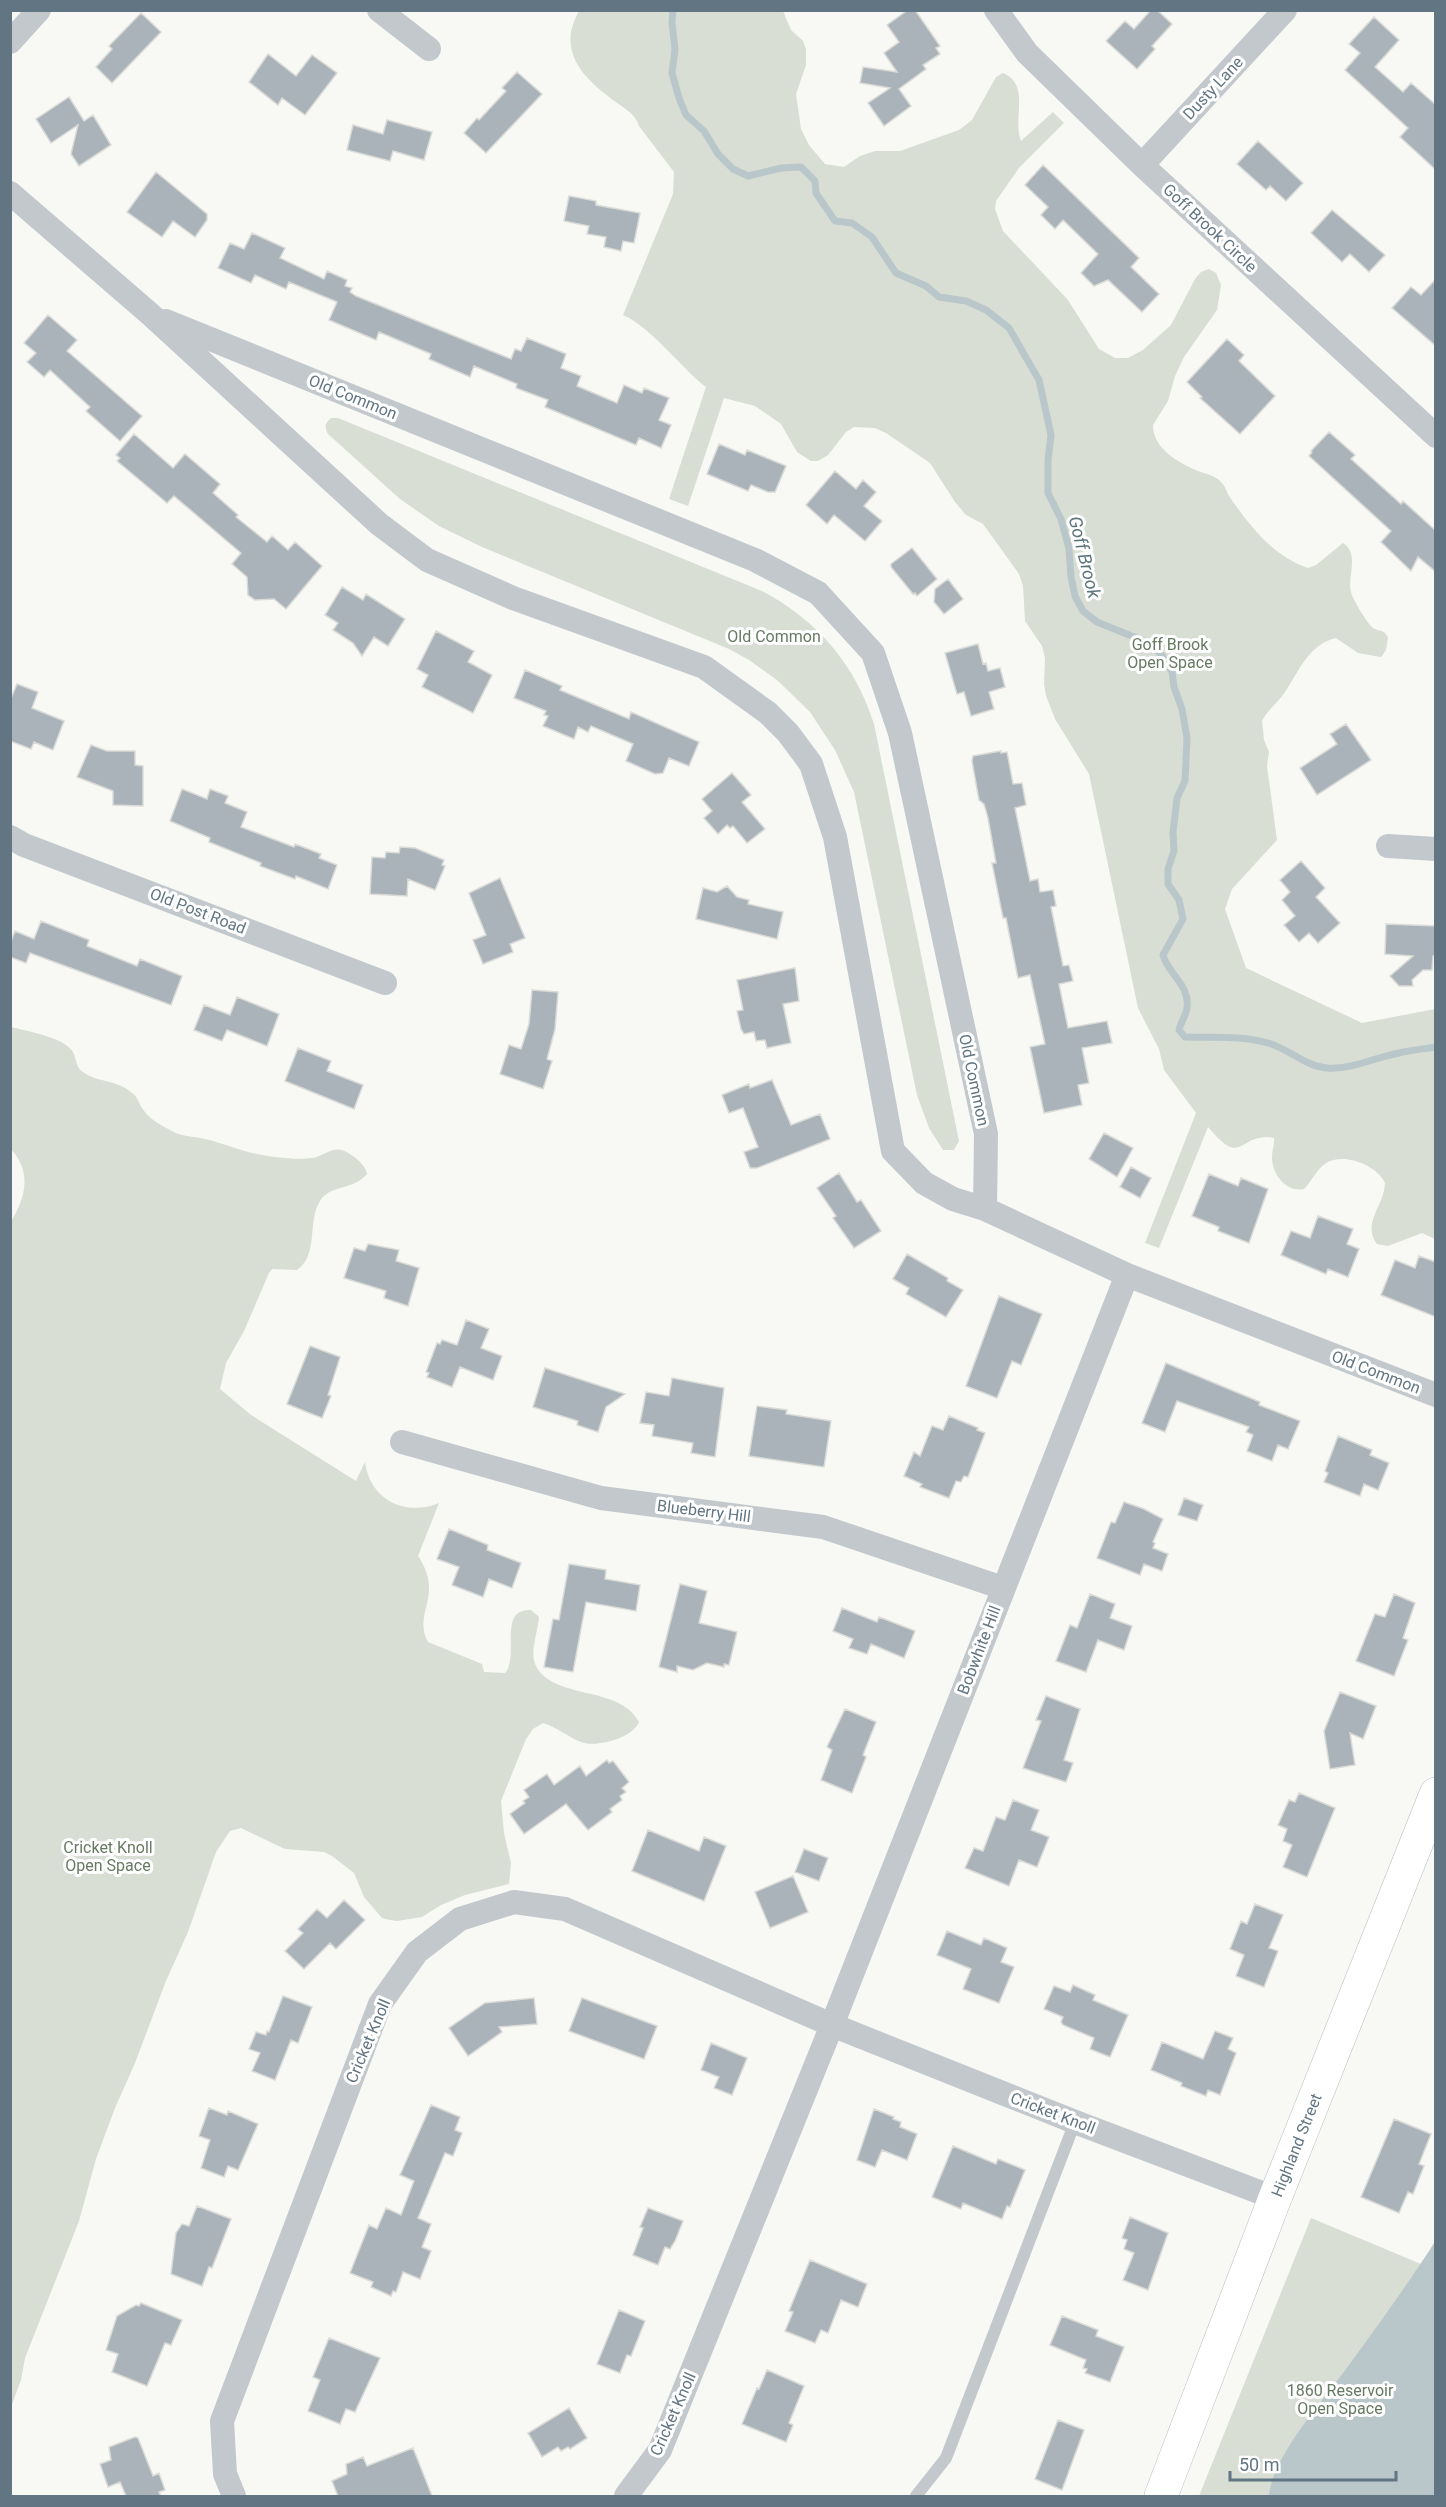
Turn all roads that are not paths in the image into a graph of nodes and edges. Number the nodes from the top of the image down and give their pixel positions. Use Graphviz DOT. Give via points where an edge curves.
graph roads {
  1 [pos="39,10"];
  2 [pos="379,10"];
  3 [pos="996,10"];
  4 [pos="1285,10"];
  5 [pos="10,42"];
  6 [pos="429,49"];
  7 [pos="1142,165"];
  8 [pos="10,193"];
  9 [pos="150,314"];
  10 [pos="1436,436"];
  11 [pos="10,837"];
  12 [pos="1388,846"];
  13 [pos="1436,849"];
  14 [pos="386,984"];
  15 [pos="985,1209"];
  16 [pos="1127,1275"];
  17 [pos="1436,1395"];
  18 [pos="402,1442"];
  19 [pos="1003,1587"];
  20 [pos="1436,1794"];
  21 [pos="832,2025"];
  22 [pos="1076,2122"];
  23 [pos="1275,2198"];
  24 [pos="234,2496"];
  25 [pos="626,2496"];
  26 [pos="916,2496"];
  27 [pos="1161,2496"];
  1 -- 5 [label="street"];
  2 -- 6 [label="street"];
  3 -- 7 [label="street, Goff Brook Circle" via="1028,53"];
  4 -- 7 [label="street, Dusty Lane"];
  7 -- 10 [label="street, Goff Brook Circle"];
  8 -- 9 [label="street, Old Common"];
  9 -- 15 [label="street, Old Common" via="379,524 428,560 513,598 704,667 768,712 811,764 835,837 893,1151 924,1183 953,1199"];
  9 -- 15 [label="street, Old Common" via="755,560 818,593 873,653 900,733 986,1134"];
  11 -- 14 [label="street, Old Post Road"];
  12 -- 13 [label="street"];
  15 -- 16 [label="street, Old Common"];
  16 -- 17 [label="street, Old Common"];
  16 -- 19 [label="street, Bobwhite Hill"];
  18 -- 19 [label="street, Blueberry Hill" via="601,1498 823,1527"];
  19 -- 21 [label="street, Bobwhite Hill"];
  20 -- 23 [label="main road, Highland Street"];
  21 -- 22 [label="street, Cricket Knoll"];
  21 -- 24 [label="street, Cricket Knoll" via="565,1909 514,1902 460,1918 417,1952 380,2004 222,2421 225,2474"];
  21 -- 25 [label="street, Cricket Knoll" via="660,2450"];
  22 -- 23 [label="street, Cricket Knoll"];
  22 -- 26 [label="lane" via="946,2458"];
  23 -- 27 [label="main road, Highland Street"];
}
